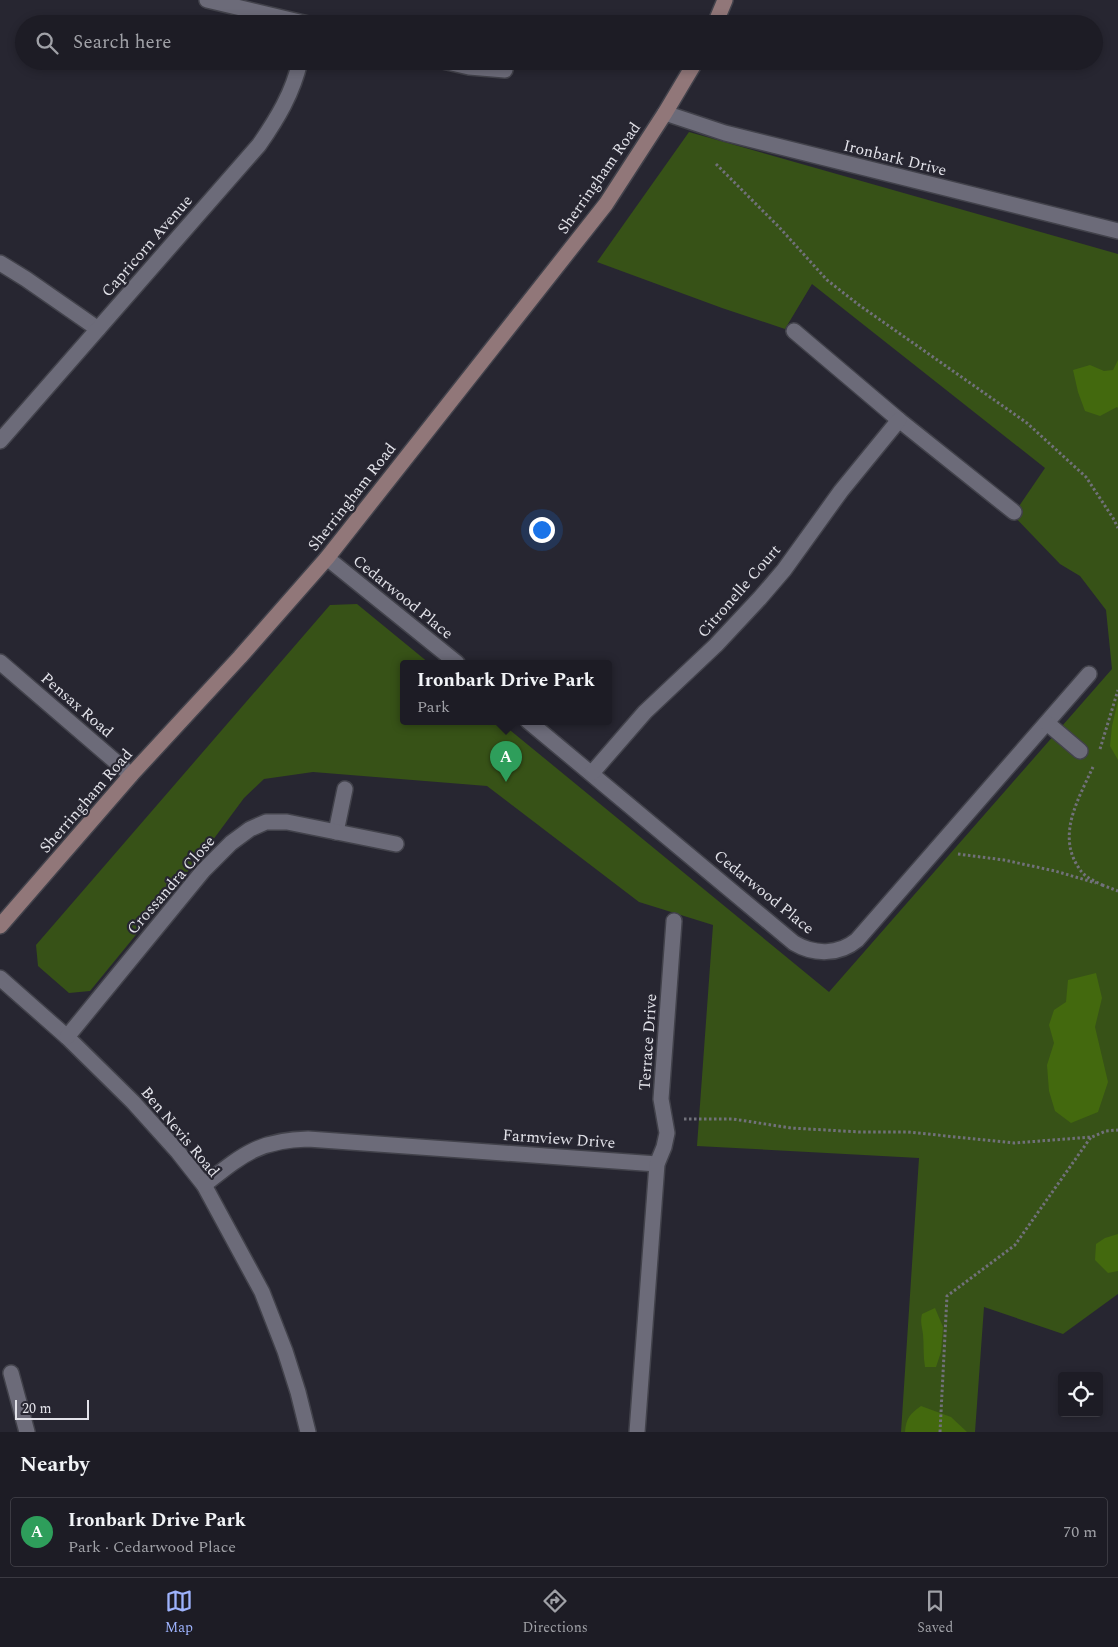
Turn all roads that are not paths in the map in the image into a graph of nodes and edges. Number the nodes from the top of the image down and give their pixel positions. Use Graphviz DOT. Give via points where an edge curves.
graph roads {
  1 [pos="207,0"];
  2 [pos="724,0"];
  3 [pos="270,15"];
  4 [pos="718,15"];
  5 [pos="298,70"];
  6 [pos="691,70"];
  7 [pos="665,113"];
  8 [pos="1118,231"];
  9 [pos="0,263"];
  10 [pos="98,329"];
  11 [pos="794,331"];
  12 [pos="899,420"];
  13 [pos="0,441"];
  14 [pos="1014,512"];
  15 [pos="327,558"];
  16 [pos="453,660"];
  17 [pos="0,662"];
  18 [pos="1088,674"];
  19 [pos="1047,722"];
  20 [pos="533,725"];
  21 [pos="1080,750"];
  22 [pos="592,773"];
  23 [pos="131,775"];
  24 [pos="345,790"];
  25 [pos="336,832"];
  26 [pos="396,844"];
  27 [pos="674,921"];
  28 [pos="0,926"];
  29 [pos="0,978"];
  30 [pos="67,1037"];
  31 [pos="657,1164"];
  32 [pos="204,1185"];
  33 [pos="11,1373"];
  34 [pos="27,1432"];
  35 [pos="308,1432"];
  36 [pos="637,1432"];
  1 -- 3 [label="street"];
  2 -- 4 [label="street"];
  5 -- 10 [label="street, Capricorn Avenue" via="286,101 259,145"];
  6 -- 7 [label="street, Sherringham Road"];
  7 -- 8 [label="street, Ironbark Drive" via="725,133"];
  7 -- 15 [label="street, Sherringham Road" via="606,204"];
  9 -- 10 [label="street"];
  10 -- 13 [label="street, Capricorn Avenue"];
  11 -- 12 [label="street"];
  12 -- 14 [label="street"];
  12 -- 22 [label="street, Citronelle Court" via="760,598 645,712"];
  15 -- 16 [label="street, Cedarwood Place"];
  15 -- 23 [label="street, Sherringham Road"];
  17 -- 23 [label="street, Pensax Road"];
  18 -- 19 [label="street, Cedarwood Place"];
  19 -- 21 [label="street"];
  19 -- 22 [label="street, Cedarwood Place" via="857,940 849,947 831,952 813,951 794,943"];
  20 -- 22 [label="street, Cedarwood Place"];
  23 -- 28 [label="street, Sherringham Road"];
  24 -- 25 [label="street"];
  25 -- 26 [label="street, Crossandra Close"];
  25 -- 30 [label="street, Crossandra Close" via="276,821 257,825 241,835 203,871"];
  27 -- 31 [label="street, Terrace Drive" via="661,1099 666,1139"];
  29 -- 30 [label="street, Ben Nevis Road"];
  30 -- 32 [label="street, Ben Nevis Road" via="155,1125"];
  31 -- 32 [label="street, Farmview Drive" via="289,1139 243,1155"];
  31 -- 36 [label="street"];
  32 -- 35 [label="street, Ben Nevis Road" via="262,1292 286,1350"];
  33 -- 34 [label="street"];
}
